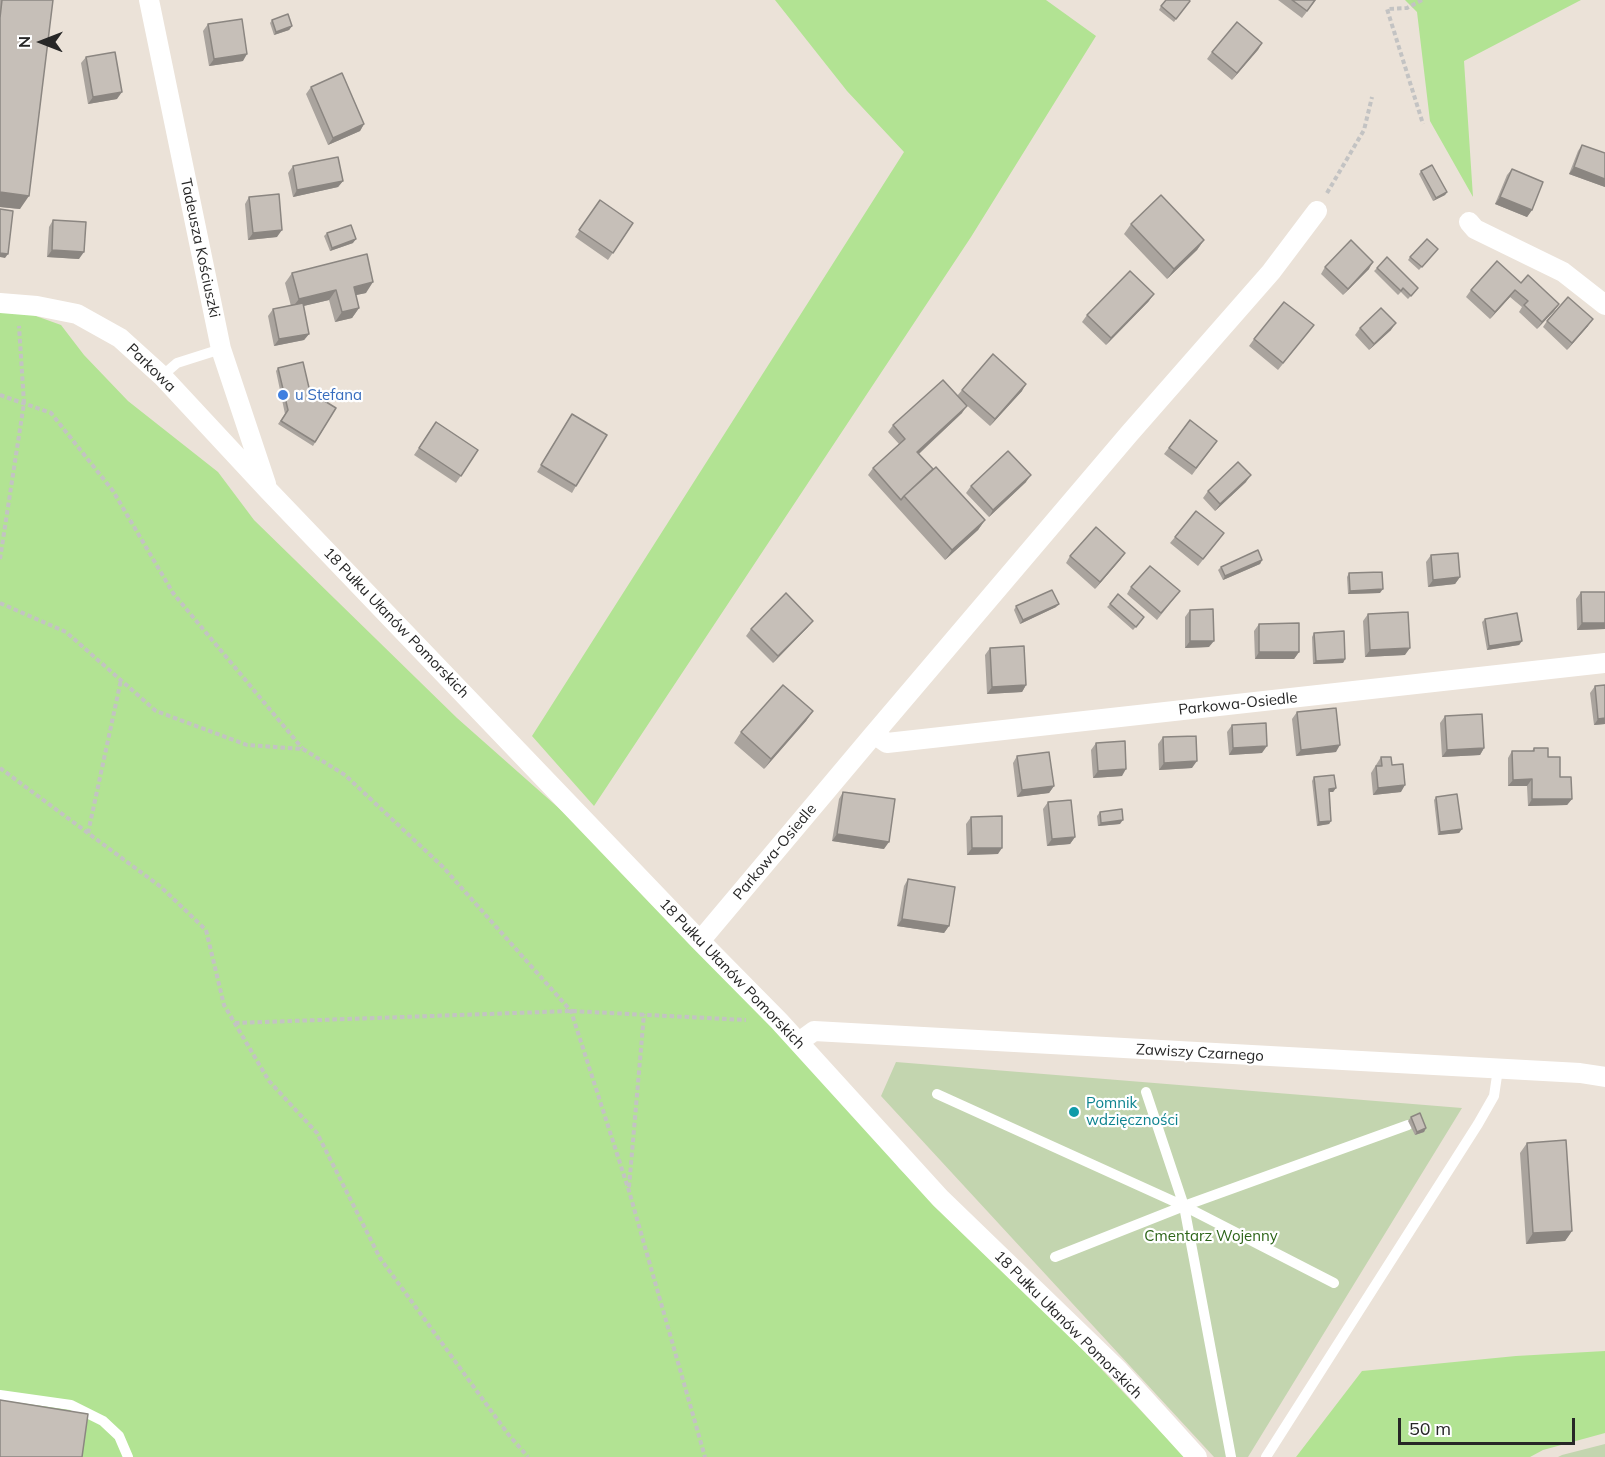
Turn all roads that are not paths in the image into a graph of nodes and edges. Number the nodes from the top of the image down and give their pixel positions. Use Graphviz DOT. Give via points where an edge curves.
graph roads {
  1 [pos="149,0"];
  2 [pos="1317,211"];
  3 [pos="1469,222"];
  4 [pos="9,304"];
  5 [pos="1605,305"];
  6 [pos="221,349"];
  7 [pos="162,376"];
  8 [pos="268,490"];
  9 [pos="1605,663"];
  10 [pos="874,734"];
  11 [pos="700,941"];
  12 [pos="799,1042"];
  13 [pos="1498,1069"];
  14 [pos="1605,1077"];
  15 [pos="1146,1092"];
  16 [pos="937,1094"];
  17 [pos="1408,1125"];
  18 [pos="1184,1206"];
  19 [pos="1056,1257"];
  20 [pos="1334,1283"];
  21 [pos="0,1395"];
  22 [pos="128,1457"];
  23 [pos="1197,1457"];
  24 [pos="1231,1457"];
  25 [pos="1266,1457"];
  1 -- 6 [label="street, Tadeusza Kościuszki"];
  2 -- 10 [label="street, Parkowa-Osiedle" via="1271,272"];
  3 -- 5 [label="street" via="1475,229 1563,272"];
  4 -- 7 [label="street, Parkowa" via="77,314 120,338"];
  6 -- 7 [label="lane" via="177,363"];
  6 -- 8 [label="street, Tadeusza Kościuszki"];
  7 -- 8 [label="street, Parkowa"];
  8 -- 11 [label="street, 18 Pułku Ułanów Pomorskich"];
  9 -- 10 [label="street, Parkowa-Osiedle" via="888,742"];
  10 -- 11 [label="street, Parkowa-Osiedle"];
  11 -- 12 [label="street, 18 Pułku Ułanów Pomorskich"];
  12 -- 13 [label="street, Zawiszy Czarnego" via="814,1031"];
  12 -- 23 [label="street, 18 Pułku Ułanów Pomorskich" via="940,1198 1118,1370"];
  13 -- 14 [label="street, Zawiszy Czarnego"];
  13 -- 25 [label="lane" via="1494,1096 1478,1124"];
  15 -- 18 [label="lane"];
  16 -- 18 [label="lane"];
  17 -- 18 [label="lane"];
  18 -- 19 [label="lane"];
  18 -- 20 [label="lane"];
  18 -- 24 [label="lane"];
  21 -- 22 [label="lane" via="71,1405 103,1421 119,1436"];
}
